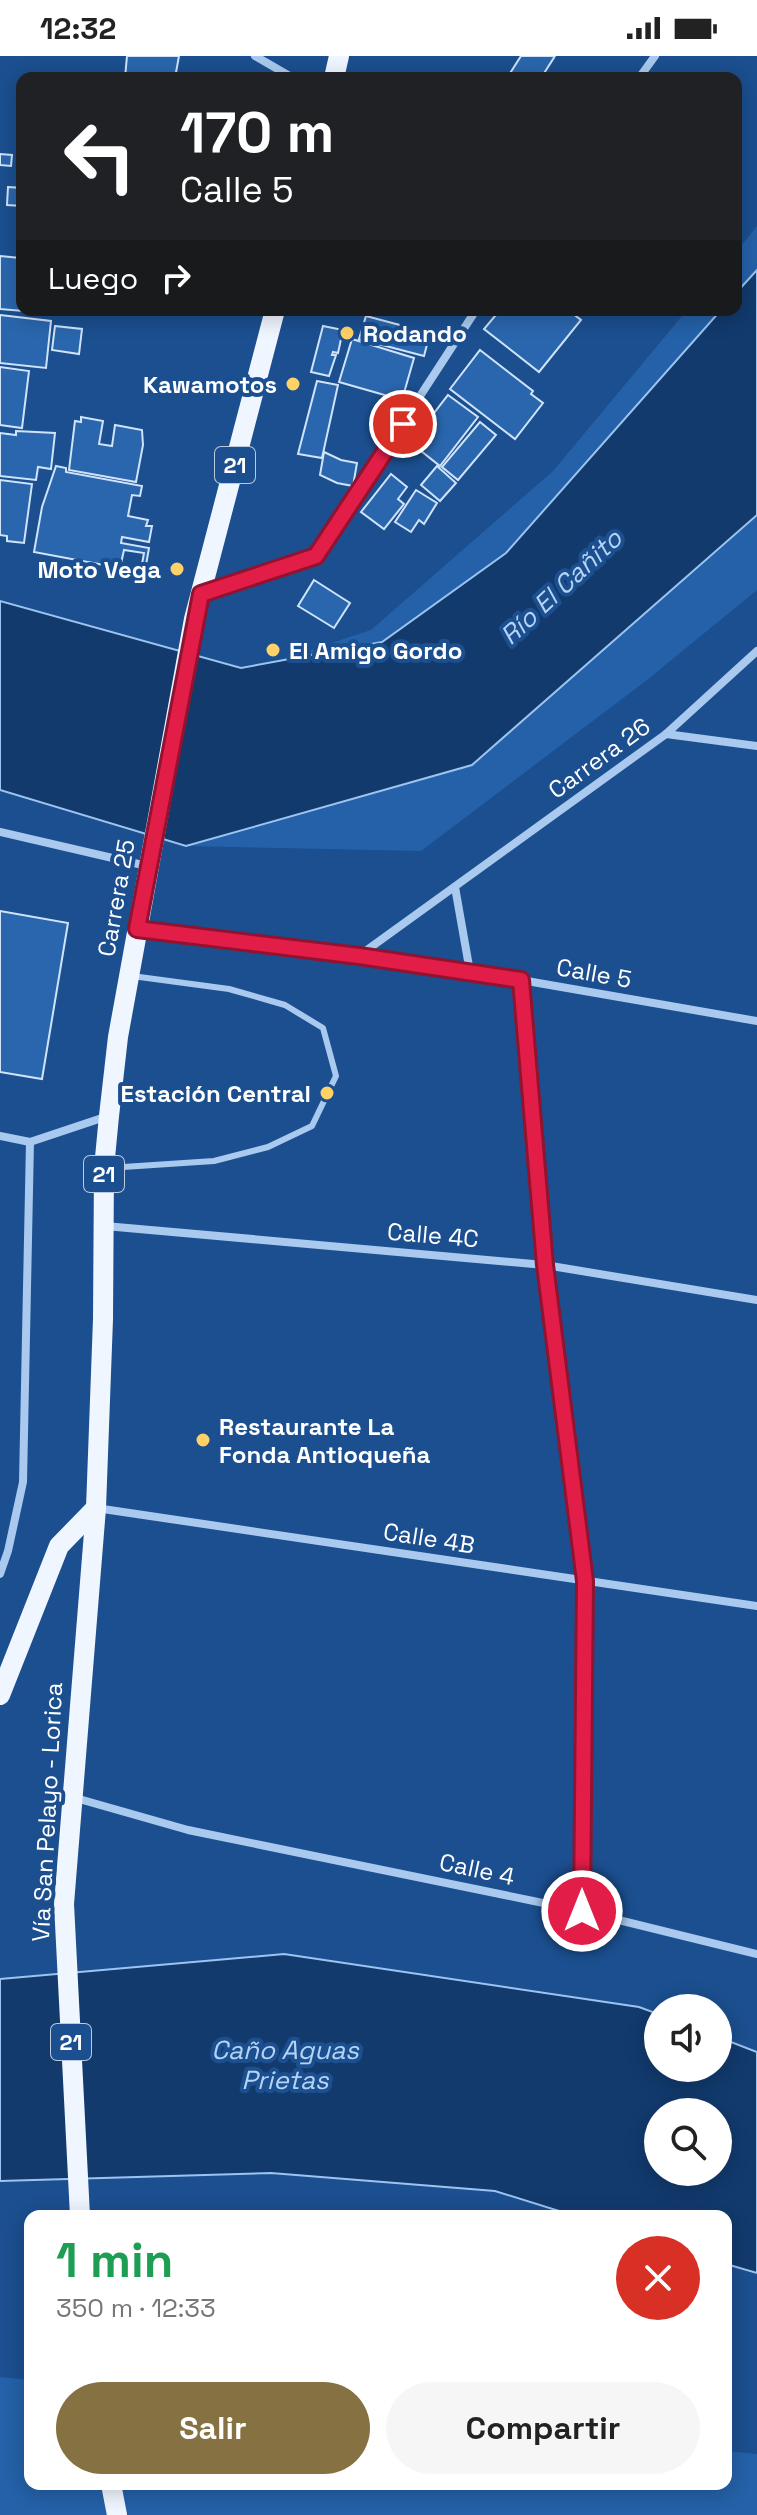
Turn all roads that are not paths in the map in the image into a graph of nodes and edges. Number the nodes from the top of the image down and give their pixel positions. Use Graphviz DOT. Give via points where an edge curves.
graph roads {
  1 [pos="255,56"];
  2 [pos="283,72"];
  3 [pos="273,316"];
  4 [pos="472,316"];
  5 [pos="201,594"];
  6 [pos="757,651"];
  7 [pos="666,734"];
  8 [pos="757,746"];
  9 [pos="0,832"];
  10 [pos="149,866"];
  11 [pos="455,887"];
  12 [pos="137,929"];
  13 [pos="359,956"];
  14 [pos="470,972"];
  15 [pos="129,976"];
  16 [pos="521,980"];
  17 [pos="757,1021"];
  18 [pos="109,1116"];
  19 [pos="0,1136"];
  20 [pos="30,1142"];
  21 [pos="104,1168"];
  22 [pos="104,1226"];
  23 [pos="545,1265"];
  24 [pos="757,1300"];
  25 [pos="96,1508"];
  26 [pos="0,1574"];
  27 [pos="585,1581"];
  28 [pos="757,1606"];
  29 [pos="0,1695"];
  30 [pos="71,1797"];
  31 [pos="582,1911"];
  32 [pos="757,1954"];
  33 [pos="80,2210"];
  34 [pos="112,2490"];
  35 [pos="117,2515"];
  1 -- 2 [label="street"];
  3 -- 5 [label="main road, Carrera 25 / 21"];
  4 -- 5 [label="street" via="316,556"];
  5 -- 10 [label="main road, Carrera 25 / 21"];
  6 -- 7 [label="street, Carrera 26"];
  7 -- 8 [label="street"];
  7 -- 11 [label="street, Carrera 26"];
  9 -- 10 [label="street"];
  10 -- 12 [label="main road, Carrera 25 / 21"];
  11 -- 13 [label="street, Carrera 26"];
  11 -- 14 [label="street"];
  12 -- 13 [label="street, Calle 5"];
  12 -- 15 [label="main road, Carrera 25 / 21"];
  13 -- 14 [label="street, Calle 5"];
  14 -- 16 [label="street, Calle 5"];
  15 -- 18 [label="main road, Carrera 25 / 21"];
  15 -- 21 [label="lane" via="229,989 285,1005 323,1028 336,1076 312,1126 268,1147 214,1161"];
  16 -- 17 [label="street, Calle 5"];
  16 -- 23 [label="street"];
  18 -- 20 [label="street"];
  18 -- 21 [label="main road, Carrera 25 / 21"];
  19 -- 20 [label="street"];
  20 -- 26 [label="street" via="23,1482"];
  21 -- 22 [label="main road, Carrera 25 / 21"];
  22 -- 23 [label="street, Calle 4C"];
  22 -- 25 [label="main road, Carrera 25 / 21"];
  23 -- 24 [label="street, Calle 4C"];
  23 -- 27 [label="street"];
  25 -- 27 [label="street, Calle 4B"];
  25 -- 29 [label="main road" via="59,1546"];
  25 -- 30 [label="main road, Vía San Pelayo - Lorica / 21"];
  27 -- 28 [label="street, Calle 4B"];
  27 -- 31 [label="street"];
  30 -- 31 [label="street, Calle 4" via="188,1830"];
  30 -- 33 [label="main road, Vía San Pelayo - Lorica / 21" via="64,1924"];
  31 -- 32 [label="street, Calle 4"];
  34 -- 35 [label="main road"];
}
